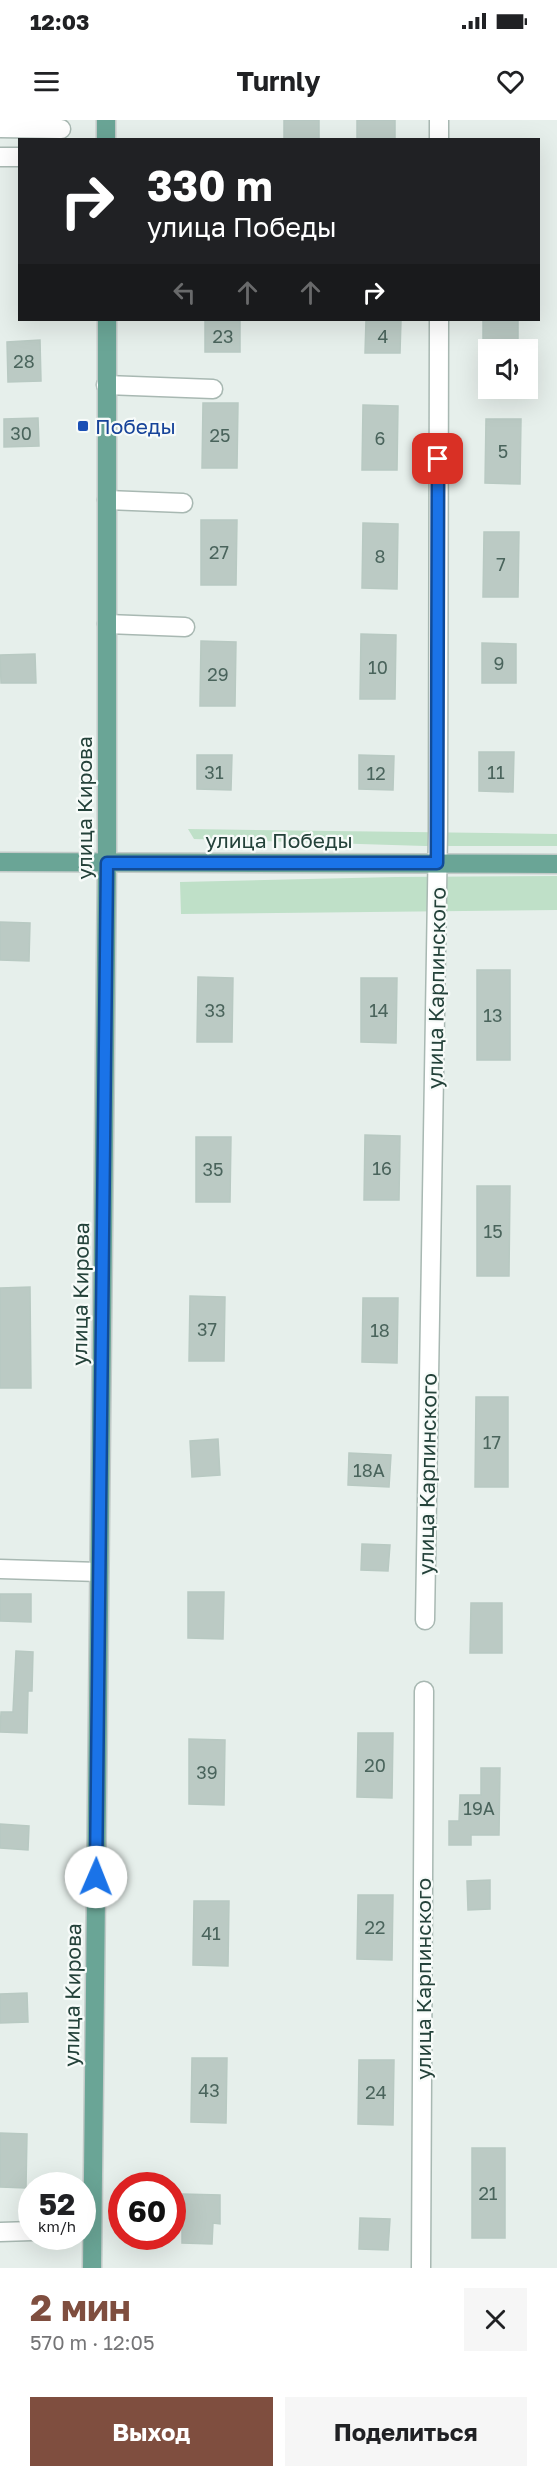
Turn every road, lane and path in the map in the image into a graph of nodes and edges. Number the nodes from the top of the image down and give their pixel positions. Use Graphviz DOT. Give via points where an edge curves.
graph roads {
  1 [pos="106,120"];
  2 [pos="439,120"];
  3 [pos="0,128"];
  4 [pos="62,129"];
  5 [pos="106,138"];
  6 [pos="439,138"];
  7 [pos="0,157"];
  8 [pos="18,157"];
  9 [pos="106,321"];
  10 [pos="439,321"];
  11 [pos="106,385"];
  12 [pos="213,389"];
  13 [pos="106,500"];
  14 [pos="183,503"];
  15 [pos="107,624"];
  16 [pos="185,627"];
  17 [pos="0,862"];
  18 [pos="107,863"];
  19 [pos="437,863"];
  20 [pos="557,864"];
  21 [pos="0,1569"];
  22 [pos="99,1572"];
  23 [pos="424,1620"];
  24 [pos="424,1690"];
  25 [pos="88,2172"];
  26 [pos="18,2231"];
  27 [pos="0,2232"];
  28 [pos="90,2250"];
  29 [pos="92,2268"];
  30 [pos="421,2268"];
  1 -- 5 [label="main road"];
  2 -- 6 [label="street"];
  3 -- 4 [label="street"];
  7 -- 8 [label="street"];
  9 -- 11 [label="main road, улица Кирова"];
  10 -- 19 [label="street, улица Карпинского"];
  11 -- 12 [label="street"];
  11 -- 13 [label="main road, улица Кирова"];
  13 -- 14 [label="street"];
  13 -- 15 [label="main road, улица Кирова"];
  15 -- 16 [label="street"];
  15 -- 18 [label="main road, улица Кирова"];
  17 -- 18 [label="main road, улица Победы"];
  18 -- 19 [label="main road, улица Победы"];
  18 -- 22 [label="main road, улица Кирова"];
  19 -- 20 [label="main road, улица Победы"];
  19 -- 23 [label="street, улица Карпинского"];
  21 -- 22 [label="street"];
  22 -- 25 [label="main road, улица Кирова"];
  24 -- 30 [label="street, улица Карпинского"];
  26 -- 27 [label="street"];
  28 -- 29 [label="main road, улица Кирова"];
}
